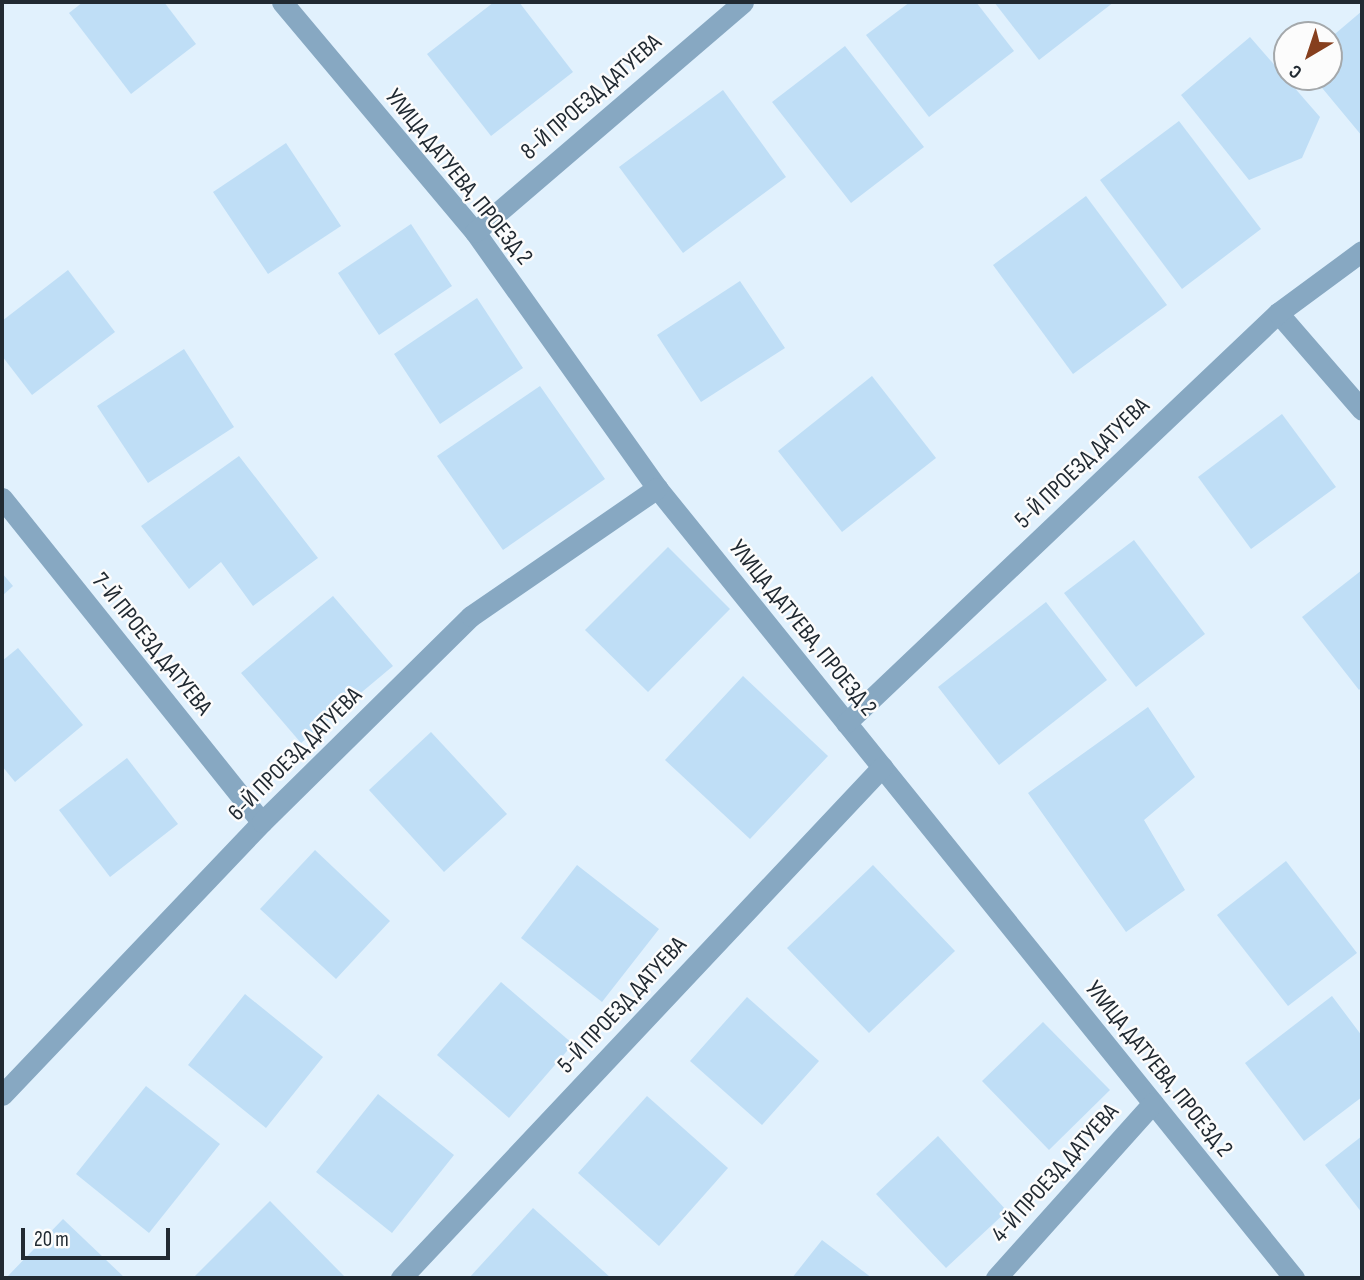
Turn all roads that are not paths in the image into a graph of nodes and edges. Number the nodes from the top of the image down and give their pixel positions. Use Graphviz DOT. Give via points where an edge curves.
graph roads {
  1 [pos="282,2"];
  2 [pos="743,2"];
  3 [pos="475,232"];
  4 [pos="1362,251"];
  5 [pos="1278,313"];
  6 [pos="1362,410"];
  7 [pos="657,488"];
  8 [pos="2,498"];
  9 [pos="846,723"];
  10 [pos="882,767"];
  11 [pos="262,822"];
  12 [pos="2,1095"];
  13 [pos="1153,1103"];
  14 [pos="401,1278"];
  15 [pos="996,1278"];
  16 [pos="1294,1278"];
  1 -- 3 [label="street, УЛИЦА ДАТУЕВА, ПРОЕЗД 2"];
  2 -- 3 [label="street, 8-Й ПРОЕЗД ДАТУЕВА"];
  3 -- 7 [label="street, УЛИЦА ДАТУЕВА, ПРОЕЗД 2"];
  4 -- 5 [label="street, 5-Й ПРОЕЗД ДАТУЕВА"];
  5 -- 6 [label="street"];
  5 -- 9 [label="street, 5-Й ПРОЕЗД ДАТУЕВА"];
  7 -- 9 [label="street, УЛИЦА ДАТУЕВА, ПРОЕЗД 2"];
  7 -- 11 [label="street, 6-Й ПРОЕЗД ДАТУЕВА" via="471,616"];
  8 -- 11 [label="street, 7-Й ПРОЕЗД ДАТУЕВА"];
  9 -- 10 [label="street, УЛИЦА ДАТУЕВА, ПРОЕЗД 2"];
  10 -- 13 [label="street, УЛИЦА ДАТУЕВА, ПРОЕЗД 2"];
  10 -- 14 [label="street, 5-Й ПРОЕЗД ДАТУЕВА"];
  11 -- 12 [label="street, 6-Й ПРОЕЗД ДАТУЕВА"];
  13 -- 15 [label="street, 4-Й ПРОЕЗД ДАТУЕВА"];
  13 -- 16 [label="street, УЛИЦА ДАТУЕВА, ПРОЕЗД 2"];
}
